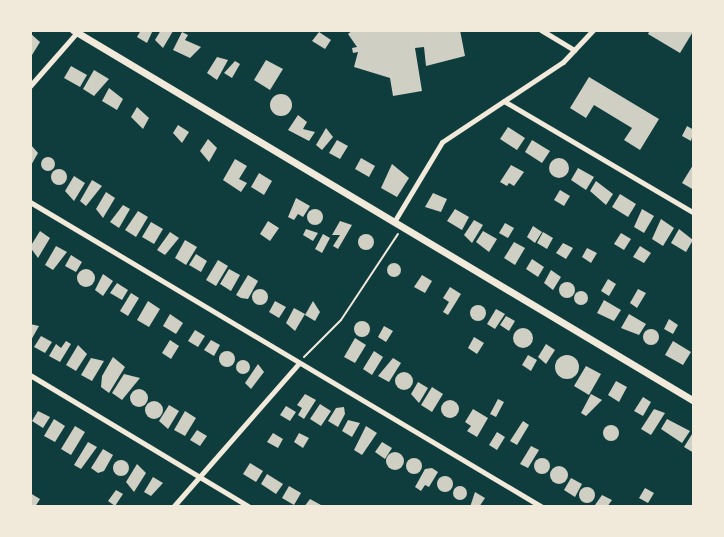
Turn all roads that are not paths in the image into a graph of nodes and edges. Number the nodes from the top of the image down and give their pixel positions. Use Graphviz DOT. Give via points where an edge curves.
graph roads {
  1 [pos="541,30"];
  2 [pos="593,30"];
  3 [pos="76,31"];
  4 [pos="574,50"];
  5 [pos="30,86"];
  6 [pos="504,101"];
  7 [pos="30,202"];
  8 [pos="694,213"];
  9 [pos="394,222"];
  10 [pos="299,363"];
  11 [pos="30,375"];
  12 [pos="694,401"];
  13 [pos="200,477"];
  14 [pos="173,507"];
  15 [pos="250,507"];
  16 [pos="542,507"];
  1 -- 4 [label="street"];
  2 -- 4 [label="street"];
  3 -- 5 [label="street"];
  3 -- 9 [label="street"];
  4 -- 6 [label="street"];
  6 -- 8 [label="street"];
  6 -- 9 [label="street" via="442,142"];
  7 -- 10 [label="street"];
  9 -- 12 [label="street"];
  10 -- 13 [label="street"];
  10 -- 16 [label="street"];
  11 -- 13 [label="street"];
  13 -- 14 [label="street"];
  13 -- 15 [label="street"];
}
